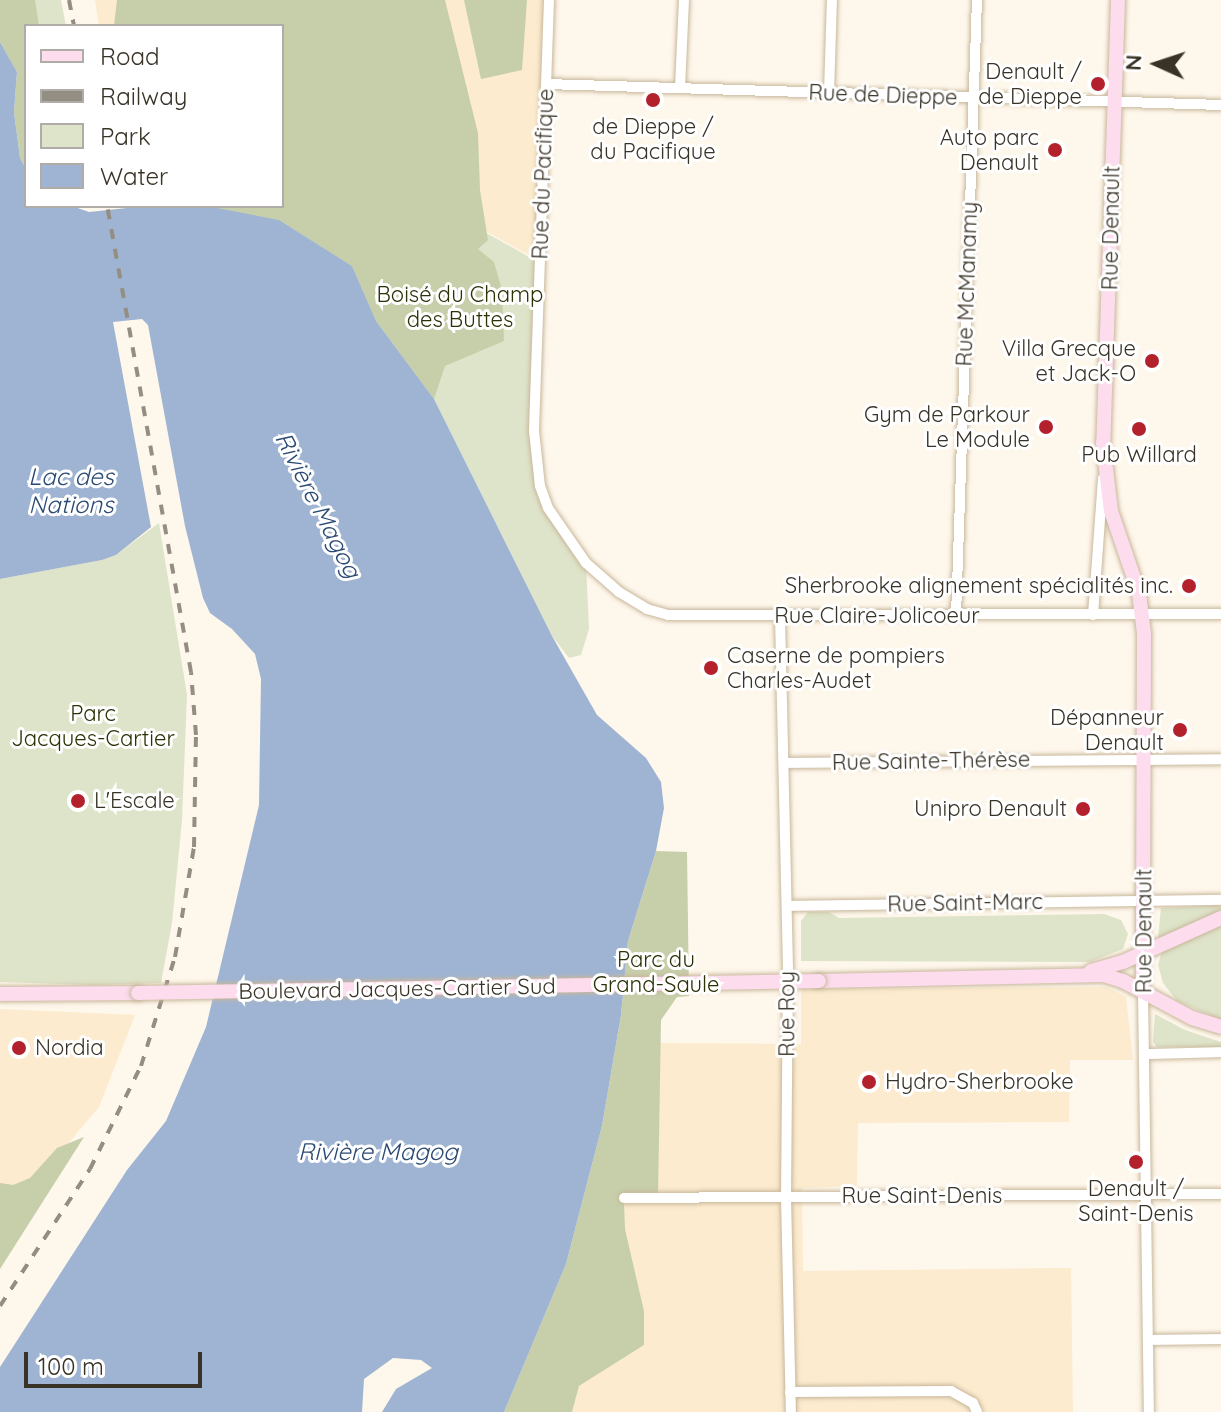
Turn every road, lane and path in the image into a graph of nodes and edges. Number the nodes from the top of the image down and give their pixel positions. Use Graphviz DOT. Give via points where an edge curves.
graph roads {
  1 [pos="549,0"];
  2 [pos="684,0"];
  3 [pos="832,0"];
  4 [pos="977,0"];
  5 [pos="1118,0"];
  6 [pos="546,84"];
  7 [pos="680,88"];
  8 [pos="829,93"];
  9 [pos="974,97"];
  10 [pos="1114,102"];
  11 [pos="1221,105"];
  12 [pos="1104,456"];
  13 [pos="563,534"];
  14 [pos="1221,614"];
  15 [pos="1093,615"];
  16 [pos="1142,615"];
  17 [pos="780,616"];
  18 [pos="956,616"];
  19 [pos="1145,759"];
  20 [pos="1221,759"];
  21 [pos="784,763"];
  22 [pos="1144,900"];
  23 [pos="1221,900"];
  24 [pos="787,906"];
  25 [pos="1221,918"];
  26 [pos="1142,953"];
  27 [pos="1083,974"];
  28 [pos="1143,991"];
  29 [pos="0,994"];
  30 [pos="1221,1027"];
  31 [pos="1221,1052"];
  32 [pos="1146,1054"];
  33 [pos="1221,1194"];
  34 [pos="1148,1195"];
  35 [pos="786,1197"];
  36 [pos="624,1198"];
  37 [pos="1221,1339"];
  38 [pos="1149,1340"];
  39 [pos="790,1392"];
  40 [pos="791,1412"];
  41 [pos="977,1412"];
  42 [pos="1149,1412"];
  1 -- 6 [label="street, Rue du Pacifique"];
  2 -- 7 [label="street"];
  3 -- 8 [label="street"];
  4 -- 9 [label="street, Rue McManamy"];
  5 -- 10 [label="main road, Rue Denault"];
  6 -- 7 [label="street, Rue de Dieppe"];
  6 -- 13 [label="street, Rue du Pacifique" via="534,431 540,486"];
  7 -- 8 [label="street, Rue de Dieppe"];
  8 -- 9 [label="street, Rue de Dieppe"];
  9 -- 10 [label="street, Rue de Dieppe"];
  9 -- 18 [label="street, Rue McManamy"];
  10 -- 11 [label="street, Rue de Dieppe"];
  10 -- 12 [label="main road, Rue Denault"];
  12 -- 15 [label="street, Rue Denault"];
  12 -- 16 [label="main road, Rue Denault" via="1111,511"];
  13 -- 17 [label="street, Rue Claire-Jolicoeur" via="586,563 647,609 668,615"];
  14 -- 16 [label="street, Rue Claire-Jolicoeur"];
  15 -- 16 [label="street, Rue Claire-Jolicoeur"];
  15 -- 18 [label="street, Rue Claire-Jolicoeur"];
  16 -- 19 [label="main road, Rue Denault"];
  17 -- 18 [label="street, Rue Claire-Jolicoeur"];
  17 -- 21 [label="street, Rue Roy"];
  19 -- 20 [label="street, Rue Sainte-Thérèse"];
  19 -- 21 [label="street, Rue Sainte-Thérèse"];
  19 -- 22 [label="main road, Rue Denault"];
  21 -- 24 [label="street, Rue Roy"];
  22 -- 23 [label="street, Rue Saint-Marc"];
  22 -- 24 [label="street, Rue Saint-Marc"];
  22 -- 26 [label="main road, Rue Denault"];
  24 -- 35 [label="street, Rue Roy"];
  25 -- 26 [label="main road, Boulevard Jacques-Cartier Sud"];
  26 -- 27 [label="main road, Boulevard Jacques-Cartier Sud"];
  26 -- 28 [label="main road, Rue Denault"];
  27 -- 28 [label="main road, Boulevard Jacques-Cartier Sud" via="1104,975"];
  27 -- 29 [label="main road, Boulevard Jacques-Cartier Sud, bridge"];
  28 -- 30 [label="main road, Boulevard Jacques-Cartier Sud"];
  28 -- 32 [label="street, Rue Denault"];
  31 -- 32 [label="street"];
  32 -- 34 [label="street, Rue Denault"];
  33 -- 34 [label="street, Rue Saint-Denis"];
  34 -- 35 [label="street, Rue Saint-Denis"];
  34 -- 38 [label="street, Rue Denault"];
  35 -- 36 [label="street, Rue Saint-Denis"];
  35 -- 39 [label="street, Rue Roy"];
  37 -- 38 [label="street"];
  38 -- 42 [label="street, Rue Denault"];
  39 -- 40 [label="street, Rue Roy"];
  39 -- 41 [label="street" via="951,1391 973,1403"];
}
